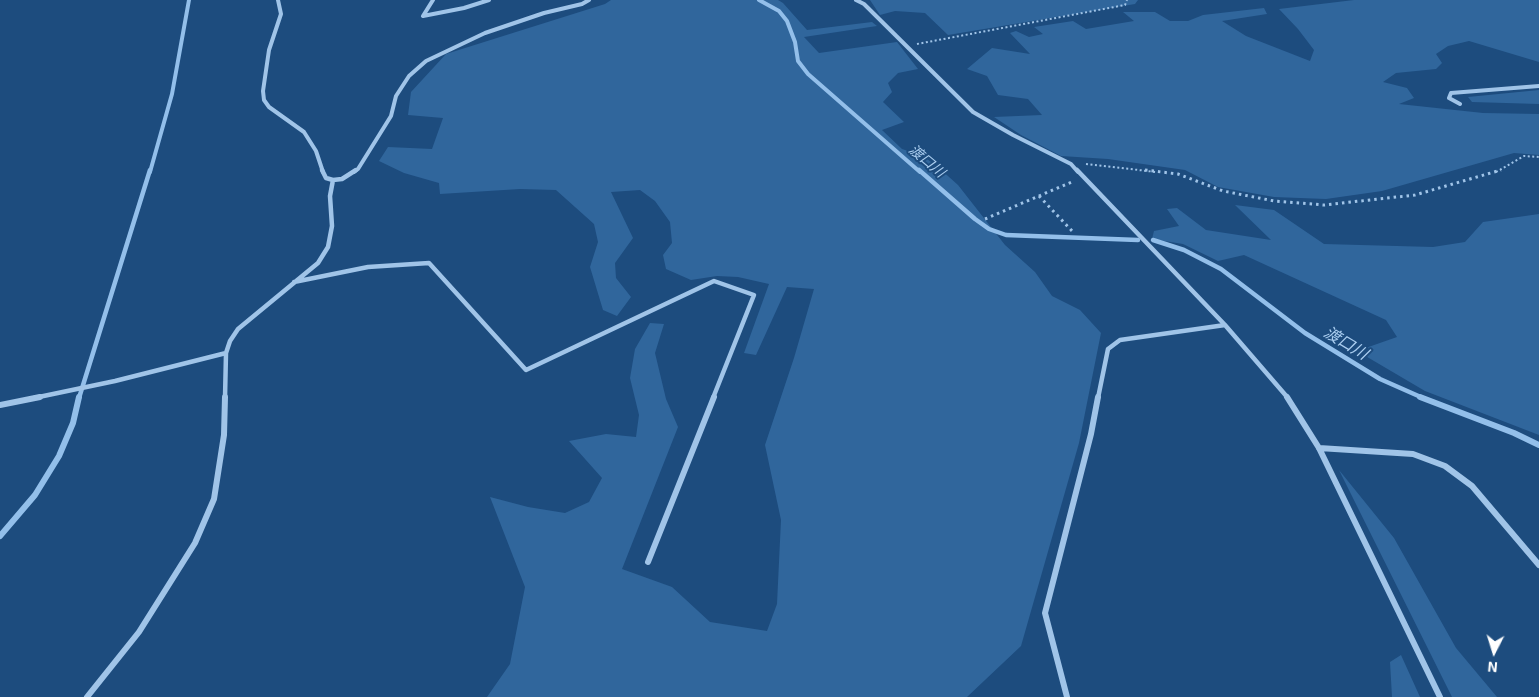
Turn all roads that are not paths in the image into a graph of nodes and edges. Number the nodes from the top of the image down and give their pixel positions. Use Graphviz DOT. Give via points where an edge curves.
graph roads {
  1 [pos="278,0"];
  2 [pos="433,0"];
  3 [pos="489,0"];
  4 [pos="589,0"];
  5 [pos="856,0"];
  6 [pos="1539,86"];
  7 [pos="1460,104"];
  8 [pos="333,180"];
  9 [pos="294,282"];
  10 [pos="1225,325"];
  11 [pos="226,353"];
  12 [pos="0,405"];
  13 [pos="1319,448"];
  14 [pos="648,562"];
  15 [pos="1539,565"];
  16 [pos="87,697"];
  17 [pos="1067,697"];
  18 [pos="1440,697"];
  1 -- 8 [label="street" via="281,14 270,50 264,100 304,132 316,151 326,178"];
  2 -- 3 [label="street" via="423,16"];
  4 -- 8 [label="street" via="485,33 426,61 409,76 396,96 390,116 358,169 342,179"];
  5 -- 10 [label="street" via="908,46 973,112 1071,164"];
  6 -- 7 [label="street" via="1451,93 1449,98"];
  8 -- 9 [label="street" via="328,247 318,263"];
  9 -- 11 [label="street" via="238,329"];
  9 -- 14 [label="street" via="368,267 429,263 526,370 714,281 754,295"];
  10 -- 13 [label="street" via="1290,400"];
  10 -- 17 [label="street" via="1120,340 1108,349 1091,434 1045,613"];
  11 -- 12 [label="street"];
  11 -- 16 [label="street" via="224,435 214,499 195,543 139,632"];
  13 -- 15 [label="street" via="1413,454 1445,466 1472,486"];
  13 -- 18 [label="street"];
}
